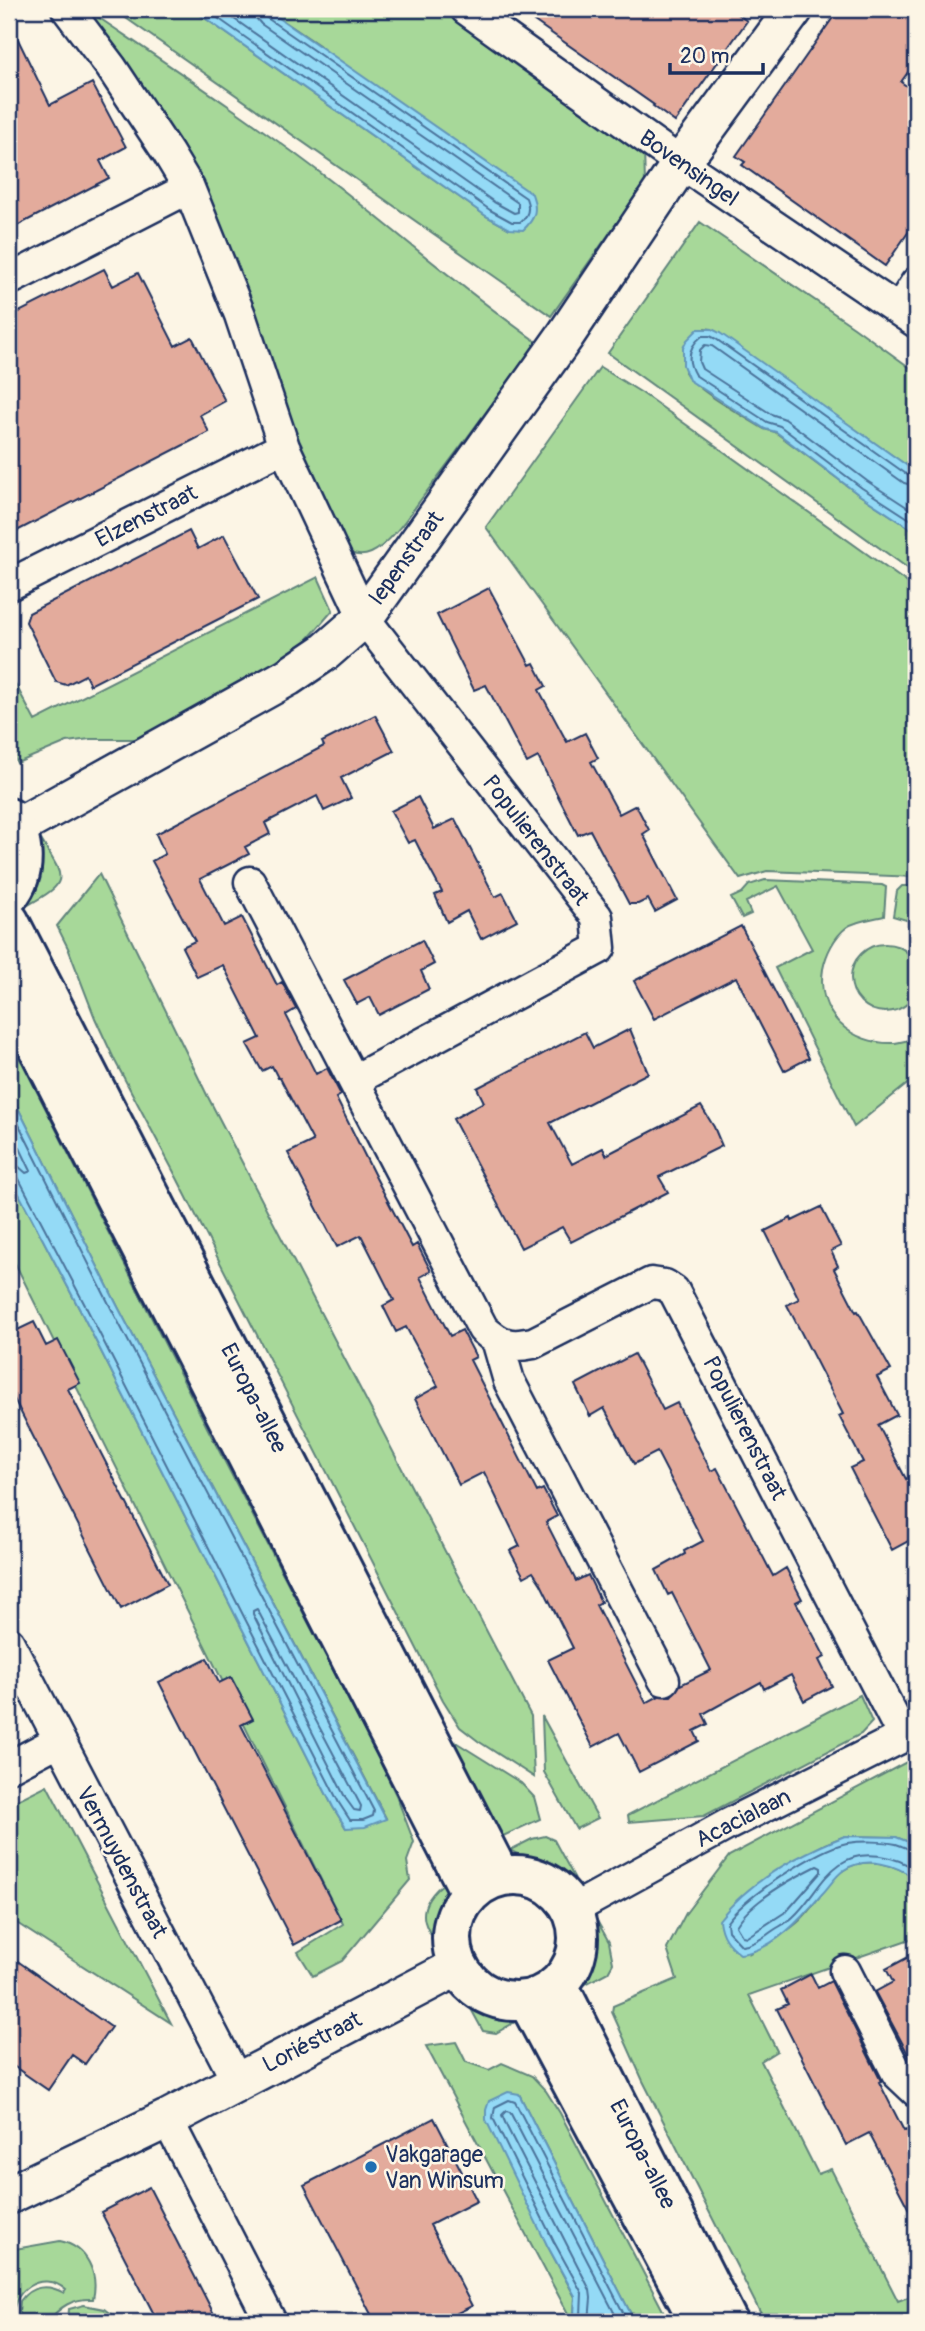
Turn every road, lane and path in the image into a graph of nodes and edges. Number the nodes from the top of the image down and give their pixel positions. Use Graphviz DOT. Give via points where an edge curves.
graph roads {
  1 [pos="67,9"];
  2 [pos="794,9"];
  3 [pos="485,14"];
  4 [pos="681,163"];
  5 [pos="189,188"];
  6 [pos="9,280"];
  7 [pos="916,283"];
  8 [pos="908,316"];
  9 [pos="284,447"];
  10 [pos="9,585"];
  11 [pos="364,618"];
  12 [pos="12,823"];
  13 [pos="250,881"];
  14 [pos="9,895"];
  15 [pos="9,921"];
  16 [pos="9,989"];
  17 [pos="355,1080"];
  18 [pos="498,1343"];
  19 [pos="9,1643"];
  20 [pos="664,1680"];
  21 [pos="910,1733"];
  22 [pos="58,1741"];
  23 [pos="9,1767"];
  24 [pos="485,1884"];
  25 [pos="572,1910"];
  26 [pos="457,1967"];
  27 [pos="845,1971"];
  28 [pos="543,1993"];
  29 [pos="237,2081"];
  30 [pos="916,2091"];
  31 [pos="167,2119"];
  32 [pos="9,2195"];
  33 [pos="271,2322"];
  34 [pos="700,2322"];
  35 [pos="728,2322"];
  1 -- 5 [label="street" via="111,67"];
  2 -- 4 [label="street, Iepenstraat"];
  3 -- 4 [label="street, Bovensingel"];
  4 -- 8 [label="street, Bovensingel"];
  4 -- 11 [label="street, Iepenstraat" via="565,336"];
  5 -- 6 [label="street"];
  5 -- 9 [label="street" via="240,315"];
  7 -- 8 [label="street"];
  9 -- 10 [label="street, Elzenstraat"];
  9 -- 11 [label="street"];
  11 -- 12 [label="street, Iepenstraat" via="288,677"];
  11 -- 17 [label="street, Populierenstraat" via="597,918 600,948"];
  12 -- 14 [label="main road" via="22,848 21,869"];
  13 -- 17 [label="street"];
  15 -- 24 [label="main road, Europa-allee"];
  16 -- 24 [label="main road, Europa-allee"];
  17 -- 18 [label="street" via="483,1329"];
  18 -- 20 [label="street" via="509,1381"];
  18 -- 21 [label="street, Populierenstraat" via="533,1343 651,1283 674,1291"];
  19 -- 22 [label="street, Vermuydenstraat"];
  21 -- 25 [label="street, Acacialaan"];
  22 -- 23 [label="street"];
  22 -- 29 [label="street, Vermuydenstraat"];
  24 -- 25 [label="main road" via="521,1875 542,1881"];
  24 -- 26 [label="main road" via="455,1915 450,1941"];
  25 -- 28 [label="main road" via="578,1929 571,1969"];
  26 -- 28 [label="main road" via="475,1989 500,2001"];
  26 -- 29 [label="street, Loriéstraat"];
  27 -- 30 [label="street" via="897,2073"];
  28 -- 34 [label="main road, Europa-allee"];
  28 -- 35 [label="main road, Europa-allee"];
  29 -- 31 [label="street, Loriéstraat"];
  31 -- 32 [label="street, Loriéstraat"];
  31 -- 33 [label="street"];
}
